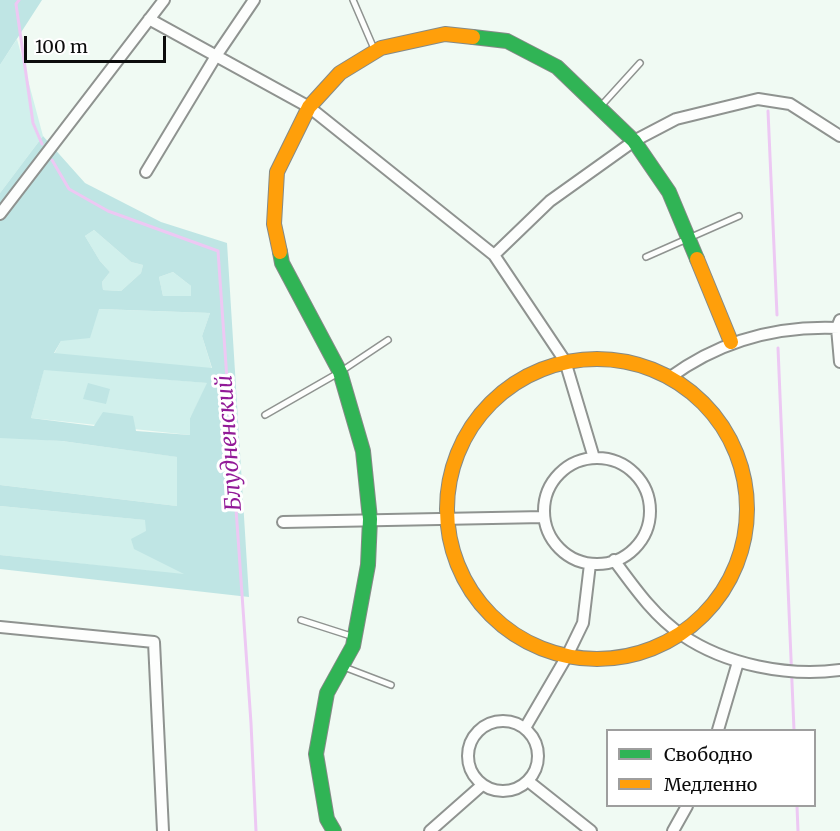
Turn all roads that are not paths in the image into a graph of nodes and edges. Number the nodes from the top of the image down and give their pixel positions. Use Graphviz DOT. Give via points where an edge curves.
graph roads {
  1 [pos="164,0"];
  2 [pos="254,0"];
  3 [pos="353,0"];
  4 [pos="149,19"];
  5 [pos="376,51"];
  6 [pos="216,56"];
  7 [pos="640,63"];
  8 [pos="309,107"];
  9 [pos="600,108"];
  10 [pos="840,136"];
  11 [pos="634,141"];
  12 [pos="146,171"];
  13 [pos="0,214"];
  14 [pos="739,216"];
  15 [pos="689,238"];
  16 [pos="494,255"];
  17 [pos="646,257"];
  18 [pos="839,325"];
  19 [pos="388,340"];
  20 [pos="731,342"];
  21 [pos="565,361"];
  22 [pos="840,362"];
  23 [pos="340,372"];
  24 [pos="669,378"];
  25 [pos="265,415"];
  26 [pos="594,458"];
  27 [pos="447,517"];
  28 [pos="544,517"];
  29 [pos="370,519"];
  30 [pos="283,522"];
  31 [pos="614,560"];
  32 [pos="590,564"];
  33 [pos="301,620"];
  34 [pos="0,627"];
  35 [pos="682,635"];
  36 [pos="355,638"];
  37 [pos="567,656"];
  38 [pos="738,662"];
  39 [pos="342,666"];
  40 [pos="840,670"];
  41 [pos="391,685"];
  42 [pos="525,728"];
  43 [pos="718,729"];
  44 [pos="528,781"];
  45 [pos="481,786"];
  46 [pos="686,807"];
  47 [pos="163,831"];
  48 [pos="334,831"];
  49 [pos="430,831"];
  50 [pos="591,831"];
  51 [pos="673,831"];
  1 -- 4 [label="street"];
  2 -- 6 [label="street"];
  3 -- 5 [label="lane"];
  4 -- 6 [label="street"];
  4 -- 13 [label="street"];
  5 -- 8 [label="street" via="340,73"];
  5 -- 9 [label="street" via="445,34 507,41 557,67"];
  6 -- 8 [label="street"];
  6 -- 12 [label="street"];
  7 -- 9 [label="lane"];
  8 -- 16 [label="street"];
  8 -- 23 [label="street" via="278,172 274,224 282,263"];
  9 -- 11 [label="street"];
  10 -- 11 [label="street" via="790,104 758,99 676,119"];
  11 -- 15 [label="street" via="669,192"];
  11 -- 16 [label="street" via="550,201"];
  14 -- 15 [label="lane"];
  15 -- 17 [label="lane"];
  15 -- 20 [label="street"];
  16 -- 21 [label="street"];
  18 -- 20 [label="street" via="791,329"];
  18 -- 22 [label="street"];
  19 -- 23 [label="lane"];
  20 -- 24 [label="street" via="696,358"];
  21 -- 24 [label="street" via="611,359 656,370"];
  21 -- 26 [label="street"];
  21 -- 27 [label="street" via="520,379 483,410 457,451 446,498"];
  23 -- 25 [label="lane"];
  23 -- 29 [label="street" via="363,451"];
  24 -- 35 [label="street" via="695,394 726,429 744,472 748,518 739,563 728,583 716,603"];
  26 -- 28 [label="street" via="577,461 562,470 544,500"];
  26 -- 31 [label="street" via="612,460 628,468 648,496 646,530 637,545"];
  27 -- 28 [label="street"];
  27 -- 29 [label="street"];
  27 -- 37 [label="street" via="450,546 475,598 501,627 543,651"];
  28 -- 32 [label="street" via="559,548 573,559"];
  29 -- 30 [label="street"];
  29 -- 36 [label="street" via="368,565"];
  31 -- 32 [label="street"];
  31 -- 35 [label="street" via="645,601"];
  32 -- 37 [label="street" via="583,623"];
  33 -- 36 [label="lane"];
  34 -- 47 [label="street" via="154,642"];
  35 -- 37 [label="street" via="638,655 590,661"];
  35 -- 38 [label="street"];
  36 -- 39 [label="street"];
  37 -- 42 [label="street"];
  38 -- 40 [label="street" via="810,674"];
  38 -- 43 [label="street"];
  39 -- 41 [label="lane"];
  39 -- 48 [label="street" via="327,693 316,754 327,819"];
  42 -- 44 [label="street" via="537,748 535,771"];
  42 -- 45 [label="street" via="515,723 493,722 475,735 468,756"];
  44 -- 45 [label="street" via="506,791"];
  44 -- 50 [label="street"];
  45 -- 49 [label="street"];
  46 -- 51 [label="street"];
}
